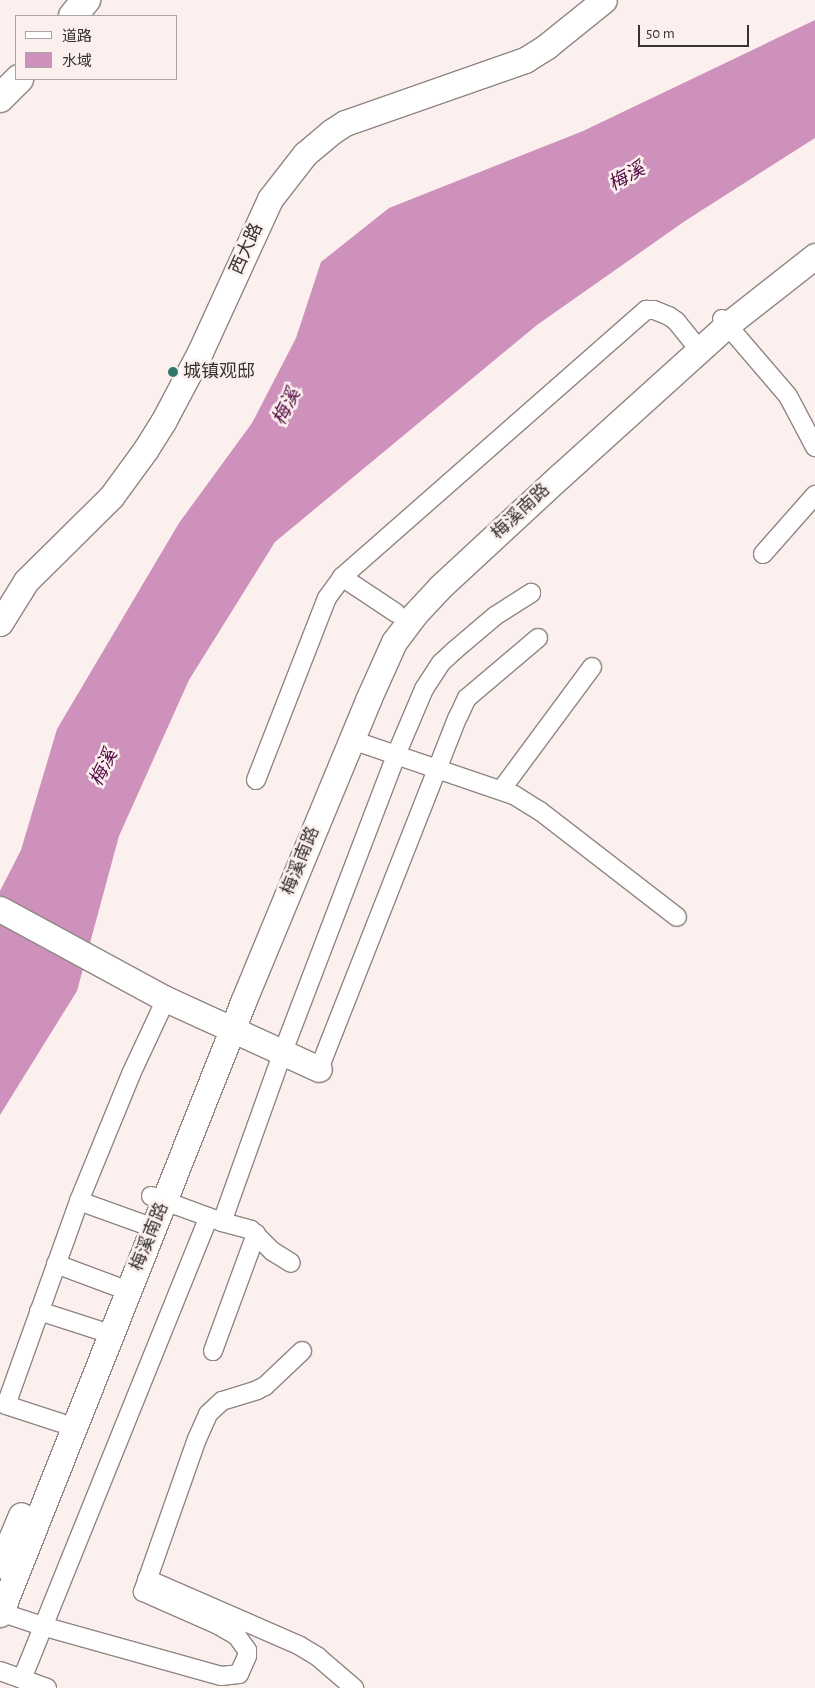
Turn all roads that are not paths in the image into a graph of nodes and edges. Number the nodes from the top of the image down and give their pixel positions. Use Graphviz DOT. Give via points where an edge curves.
graph roads {
  1 [pos="86,0"];
  2 [pos="604,0"];
  3 [pos="74,15"];
  4 [pos="18,80"];
  5 [pos="0,98"];
  6 [pos="815,246"];
  7 [pos="815,256"];
  8 [pos="724,322"];
  9 [pos="693,342"];
  10 [pos="815,447"];
  11 [pos="815,495"];
  12 [pos="763,554"];
  13 [pos="342,577"];
  14 [pos="530,593"];
  15 [pos="396,612"];
  16 [pos="0,623"];
  17 [pos="538,638"];
  18 [pos="592,666"];
  19 [pos="352,740"];
  20 [pos="396,755"];
  21 [pos="438,769"];
  22 [pos="256,780"];
  23 [pos="501,790"];
  24 [pos="0,909"];
  25 [pos="678,917"];
  26 [pos="176,1004"];
  27 [pos="225,1027"];
  28 [pos="283,1053"];
  29 [pos="319,1069"];
  30 [pos="157,1199"];
  31 [pos="79,1201"];
  32 [pos="215,1220"];
  33 [pos="140,1223"];
  34 [pos="256,1234"];
  35 [pos="291,1263"];
  36 [pos="56,1264"];
  37 [pos="115,1286"];
  38 [pos="39,1311"];
  39 [pos="98,1330"];
  40 [pos="214,1351"];
  41 [pos="302,1351"];
  42 [pos="61,1423"];
  43 [pos="0,1565"];
  44 [pos="147,1579"];
  45 [pos="0,1613"];
  46 [pos="42,1626"];
  47 [pos="0,1671"];
  48 [pos="22,1679"];
  49 [pos="48,1688"];
  50 [pos="354,1688"];
  1 -- 3 [label="main road"];
  2 -- 16 [label="main road, 西大路" via="525,60 345,123 305,154 270,198 200,352 139,461 95,515 31,575"];
  4 -- 5 [label="main road"];
  6 -- 8 [label="main road, 梅溪南路"];
  7 -- 8 [label="main road, 梅溪南路"];
  8 -- 9 [label="main road, 梅溪南路"];
  8 -- 10 [label="street" via="788,396"];
  8 -- 19 [label="main road, 梅溪南路" via="426,602 394,642"];
  9 -- 13 [label="street" via="676,321 661,312 646,310"];
  9 -- 15 [label="main road, 梅溪南路" via="591,430"];
  11 -- 12 [label="street"];
  13 -- 15 [label="street"];
  13 -- 22 [label="street" via="327,598"];
  14 -- 20 [label="street" via="476,631 441,663 424,689"];
  15 -- 27 [label="main road, 梅溪南路" via="367,660"];
  17 -- 21 [label="street" via="467,698"];
  18 -- 23 [label="street"];
  19 -- 20 [label="street"];
  19 -- 27 [label="main road, 梅溪南路"];
  20 -- 21 [label="street"];
  20 -- 28 [label="street"];
  21 -- 23 [label="street"];
  21 -- 29 [label="street"];
  23 -- 25 [label="street" via="540,811"];
  24 -- 26 [label="main road"];
  26 -- 27 [label="main road"];
  26 -- 31 [label="street" via="136,1060"];
  27 -- 28 [label="main road"];
  27 -- 30 [label="main road, 梅溪南路"];
  28 -- 29 [label="main road"];
  28 -- 32 [label="street"];
  30 -- 32 [label="street"];
  30 -- 33 [label="main road, 梅溪南路"];
  30 -- 45 [label="main road, 梅溪南路"];
  31 -- 33 [label="street"];
  31 -- 36 [label="street"];
  32 -- 34 [label="street"];
  32 -- 46 [label="street"];
  33 -- 37 [label="main road, 梅溪南路"];
  34 -- 35 [label="street" via="272,1251"];
  34 -- 40 [label="street"];
  36 -- 37 [label="street"];
  36 -- 38 [label="street"];
  37 -- 39 [label="main road, 梅溪南路"];
  38 -- 39 [label="street"];
  38 -- 42 [label="street" via="6,1405"];
  39 -- 42 [label="main road, 梅溪南路"];
  41 -- 44 [label="street" via="265,1386 222,1401 208,1414"];
  42 -- 43 [label="main road, 梅溪南路"];
  44 -- 46 [label="street" via="142,1592 237,1636 247,1656 239,1674 221,1676"];
  44 -- 50 [label="street" via="300,1646"];
  45 -- 46 [label="street"];
  46 -- 48 [label="street"];
  47 -- 48 [label="street"];
  48 -- 49 [label="street"];
}
